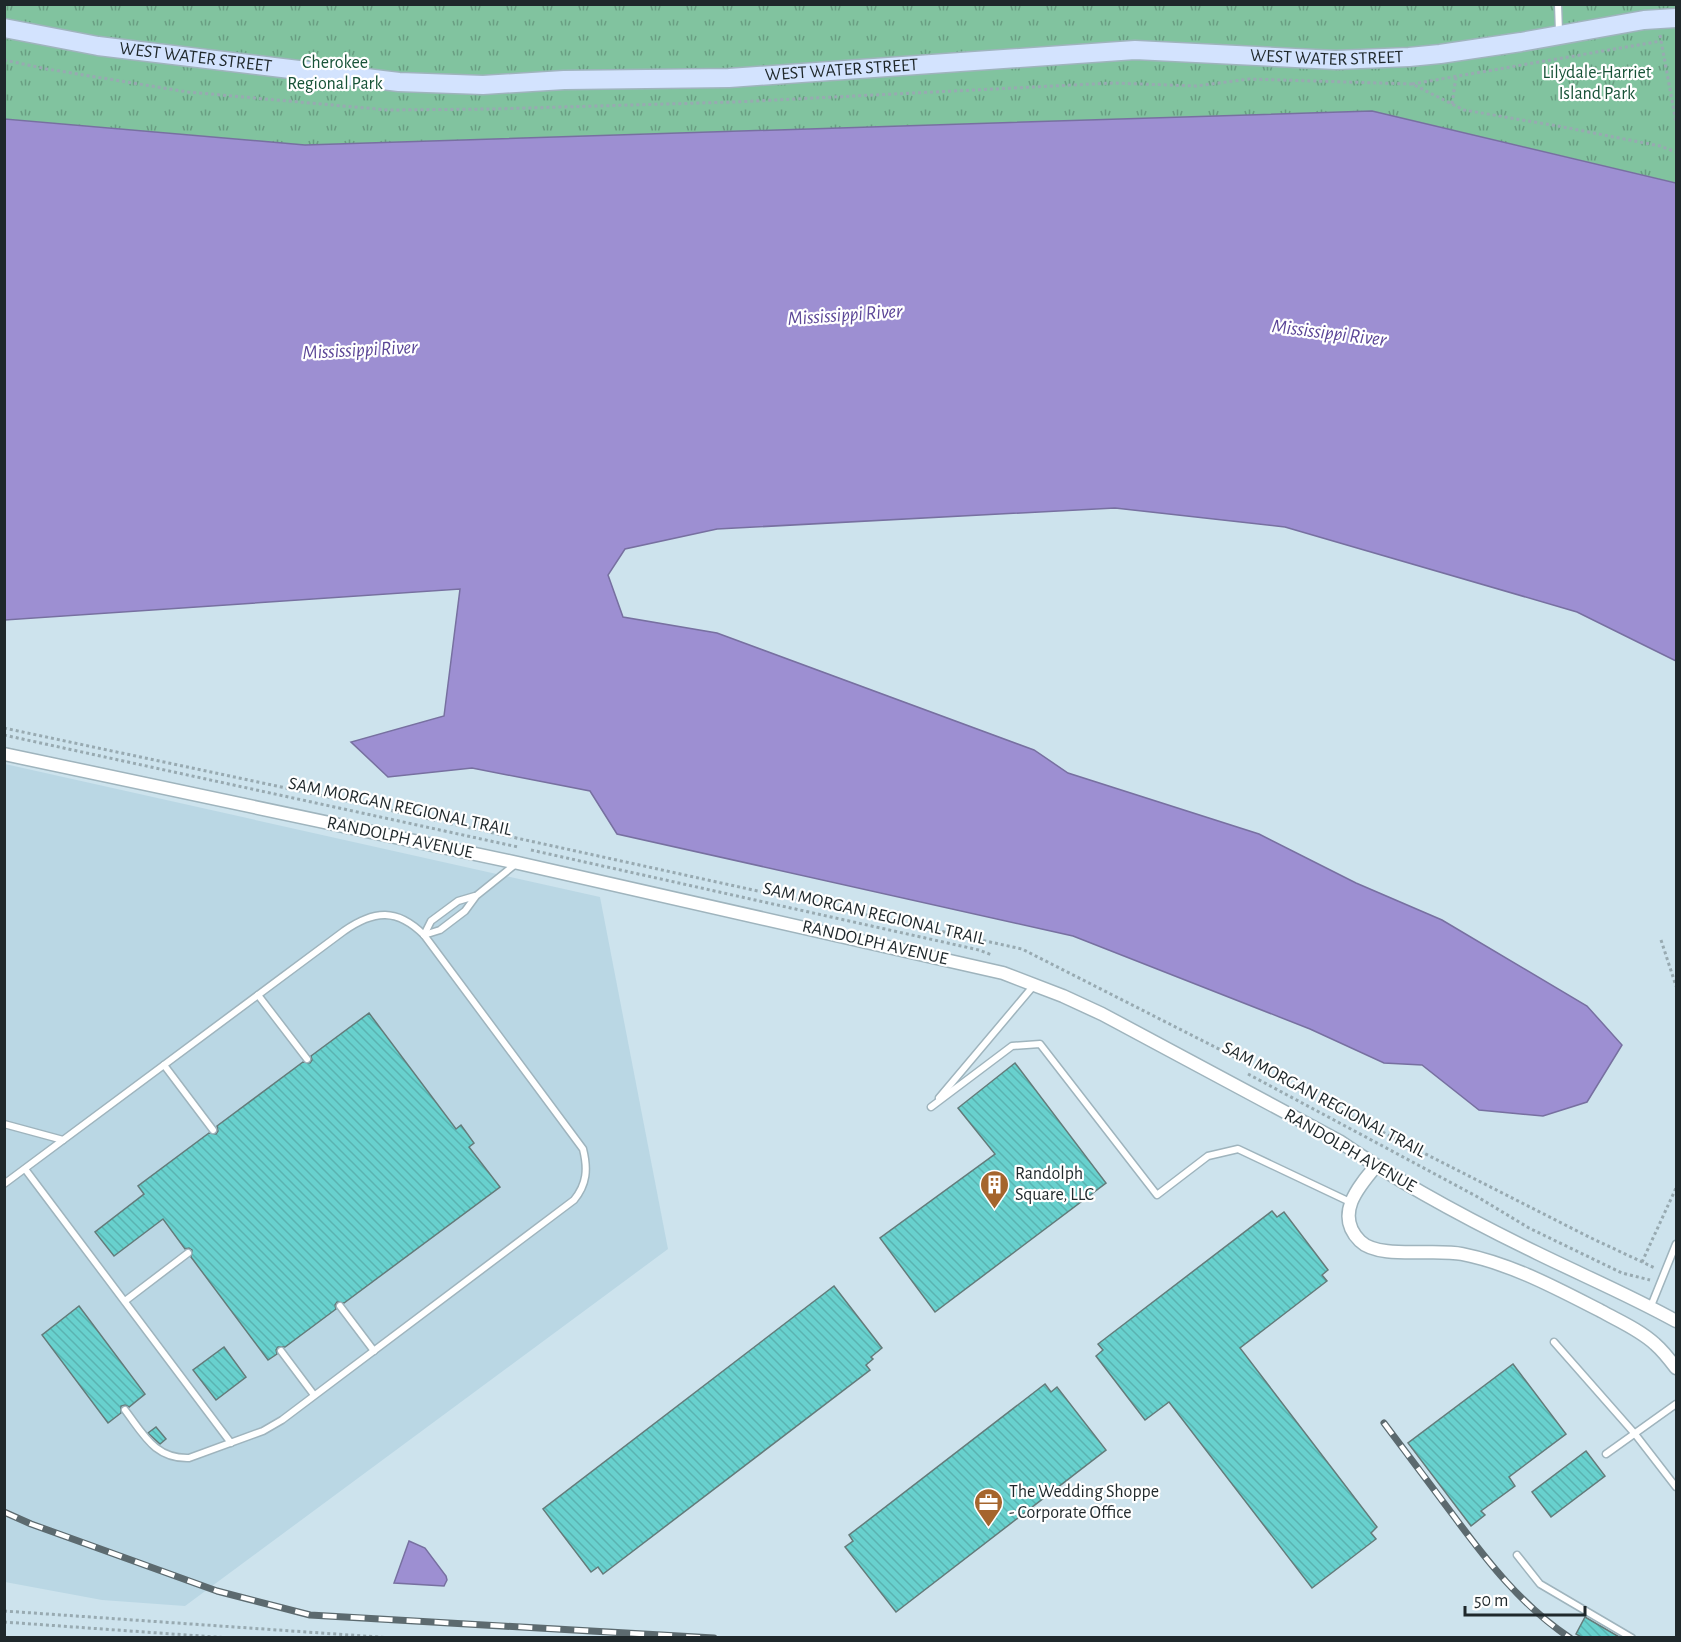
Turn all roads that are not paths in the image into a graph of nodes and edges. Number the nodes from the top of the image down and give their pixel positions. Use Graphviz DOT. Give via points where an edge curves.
graph roads {
  1 [pos="1558,4"];
  2 [pos="1677,18"];
  3 [pos="4,28"];
  4 [pos="1558,35"];
  5 [pos="4,754"];
  6 [pos="518,863"];
  7 [pos="476,896"];
  8 [pos="424,935"];
  9 [pos="1035,984"];
  10 [pos="258,994"];
  11 [pos="307,1059"];
  12 [pos="164,1065"];
  13 [pos="4,1124"];
  14 [pos="213,1130"];
  15 [pos="63,1140"];
  16 [pos="1376,1166"];
  17 [pos="25,1169"];
  18 [pos="4,1184"];
  19 [pos="1350,1202"];
  20 [pos="1677,1244"];
  21 [pos="188,1253"];
  22 [pos="1675,1254"];
  23 [pos="124,1301"];
  24 [pos="340,1306"];
  25 [pos="1651,1306"];
  26 [pos="1677,1321"];
  27 [pos="1554,1342"];
  28 [pos="280,1351"];
  29 [pos="374,1351"];
  30 [pos="1677,1368"];
  31 [pos="314,1395"];
  32 [pos="1677,1404"];
  33 [pos="125,1410"];
  34 [pos="1635,1434"];
  35 [pos="231,1443"];
  36 [pos="1606,1454"];
  37 [pos="1677,1487"];
  38 [pos="1517,1555"];
  39 [pos="1632,1638"];
  1 -- 4 [label="lane"];
  2 -- 4 [label="street, WEST WATER STREET"];
  3 -- 4 [label="street, WEST WATER STREET" via="98,46 399,82 483,85 729,78 1135,50 1336,60 1410,57"];
  5 -- 6 [label="street, RANDOLPH AVENUE"];
  6 -- 7 [label="lane"];
  6 -- 9 [label="street, RANDOLPH AVENUE" via="969,964"];
  7 -- 8 [label="lane" via="465,911 440,930"];
  7 -- 8 [label="lane" via="458,901 431,921"];
  8 -- 10 [label="lane" via="398,916 379,915 358,921"];
  8 -- 29 [label="lane" via="583,1149 586,1179 574,1200"];
  9 -- 16 [label="street, RANDOLPH AVENUE" via="1102,1014 1339,1141"];
  9 -- 19 [label="lane" via="931,1107 1012,1046 1040,1044 1157,1195 1208,1156 1238,1149"];
  10 -- 11 [label="lane"];
  10 -- 12 [label="lane"];
  12 -- 14 [label="lane"];
  12 -- 15 [label="lane"];
  13 -- 15 [label="lane"];
  15 -- 17 [label="lane"];
  16 -- 19 [label="street"];
  16 -- 25 [label="street, RANDOLPH AVENUE" via="1535,1252"];
  17 -- 18 [label="lane"];
  17 -- 23 [label="lane"];
  19 -- 30 [label="street" via="1347,1214 1360,1242 1387,1251 1459,1253 1515,1269 1635,1330 1655,1344"];
  20 -- 22 [label="lane"];
  21 -- 23 [label="lane"];
  22 -- 25 [label="lane"];
  23 -- 35 [label="lane"];
  24 -- 29 [label="lane"];
  25 -- 26 [label="street, RANDOLPH AVENUE"];
  27 -- 34 [label="lane"];
  28 -- 31 [label="lane"];
  29 -- 31 [label="lane"];
  31 -- 35 [label="lane" via="271,1427"];
  32 -- 34 [label="lane"];
  33 -- 35 [label="lane" via="155,1448 175,1458 189,1458"];
  34 -- 36 [label="lane"];
  34 -- 37 [label="lane"];
  38 -- 39 [label="lane" via="1540,1584"];
}
